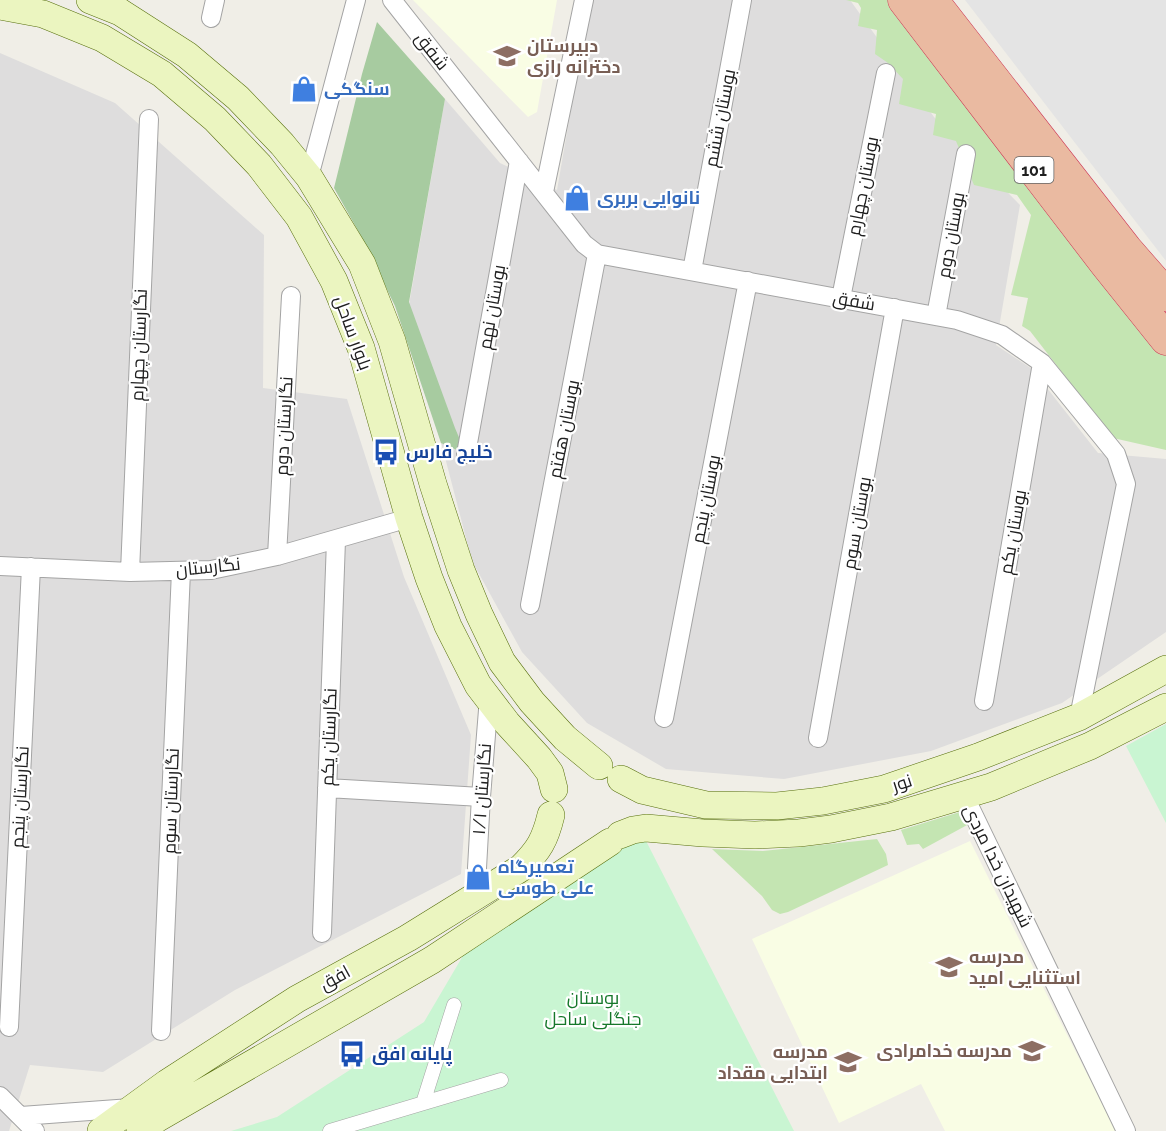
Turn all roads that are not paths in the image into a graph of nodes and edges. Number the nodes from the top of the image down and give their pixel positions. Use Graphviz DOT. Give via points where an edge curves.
graph roads {
  1 [pos="90,0"];
  2 [pos="356,0"];
  3 [pos="392,0"];
  4 [pos="584,0"];
  5 [pos="742,0"];
  6 [pos="904,0"];
  7 [pos="932,0"];
  8 [pos="0,6"];
  9 [pos="886,73"];
  10 [pos="149,118"];
  11 [pos="966,153"];
  12 [pos="519,161"];
  13 [pos="309,177"];
  14 [pos="544,192"];
  15 [pos="299,217"];
  16 [pos="597,254"];
  17 [pos="692,271"];
  18 [pos="748,281"];
  19 [pos="1166,295"];
  20 [pos="291,296"];
  21 [pos="840,298"];
  22 [pos="895,308"];
  23 [pos="936,316"];
  24 [pos="1166,339"];
  25 [pos="1042,363"];
  26 [pos="466,454"];
  27 [pos="409,518"];
  28 [pos="336,540"];
  29 [pos="277,556"];
  30 [pos="0,566"];
  31 [pos="31,567"];
  32 [pos="181,571"];
  33 [pos="130,572"];
  34 [pos="530,605"];
  35 [pos="1166,669"];
  36 [pos="984,700"];
  37 [pos="1166,708"];
  38 [pos="488,711"];
  39 [pos="1079,717"];
  40 [pos="664,718"];
  41 [pos="818,738"];
  42 [pos="1090,746"];
  43 [pos="610,772"];
  44 [pos="327,788"];
  45 [pos="964,795"];
  46 [pos="481,797"];
  47 [pos="552,802"];
  48 [pos="615,839"];
  49 [pos="477,867"];
  50 [pos="322,933"];
  51 [pos="454,1005"];
  52 [pos="9,1027"];
  53 [pos="161,1030"];
  54 [pos="501,1080"];
  55 [pos="0,1096"];
  56 [pos="423,1103"];
  57 [pos="21,1116"];
  58 [pos="136,1119"];
  59 [pos="35,1131"];
  60 [pos="101,1131"];
  61 [pos="330,1131"];
  62 [pos="1126,1131"];
  1 -- 13 [label="main road, بلوار ساحل" via="120,12 187,55 238,98"];
  2 -- 13 [label="street"];
  3 -- 12 [label="street, شفق"];
  4 -- 14 [label="street"];
  5 -- 17 [label="street, بوستان ششم"];
  6 -- 24 [label="highway, 101"];
  7 -- 19 [label="highway, 101"];
  8 -- 15 [label="main road, بلوار ساحل" via="43,14 102,38 162,74 215,119 259,165"];
  9 -- 21 [label="street, بوستان چهارم"];
  10 -- 33 [label="street, نگارستان چهارم"];
  11 -- 23 [label="street, بوستان دوم"];
  12 -- 14 [label="street, شفق"];
  12 -- 26 [label="street, بوستان نهم"];
  13 -- 15 [label="main road"];
  13 -- 43 [label="main road, بلوار ساحل" via="362,264 392,341 461,570 502,662 565,738"];
  14 -- 16 [label="street, شفق"];
  15 -- 27 [label="main road, بلوار ساحل" via="334,281 361,348"];
  16 -- 17 [label="street, شفق"];
  16 -- 34 [label="street, بوستان هفتم"];
  17 -- 18 [label="street, شفق"];
  18 -- 21 [label="street, شفق"];
  18 -- 40 [label="street, بوستان پنجم"];
  20 -- 29 [label="street, نگارستان دوم"];
  21 -- 22 [label="street, شفق"];
  22 -- 23 [label="street, شفق"];
  22 -- 41 [label="street, بوستان سوم"];
  23 -- 25 [label="street, شفق" via="1002,335"];
  25 -- 36 [label="street, بوستان یکم"];
  25 -- 39 [label="street, شفق" via="1116,454 1126,484"];
  27 -- 28 [label="street, نگارستان"];
  27 -- 47 [label="main road, بلوار ساحل" via="448,626 478,685 550,773"];
  28 -- 29 [label="street, نگارستان"];
  28 -- 44 [label="street, نگارستان یکم"];
  29 -- 32 [label="street, نگارستان" via="211,570"];
  30 -- 31 [label="street, نگارستان"];
  31 -- 33 [label="street, نگارستان"];
  31 -- 52 [label="street, نگارستان پنجم"];
  32 -- 33 [label="street, نگارستان"];
  32 -- 53 [label="street, نگارستان سوم"];
  35 -- 39 [label="main road, نور"];
  37 -- 42 [label="main road, نور"];
  38 -- 46 [label="street, نگارستان ۱/۱"];
  39 -- 42 [label="main road"];
  39 -- 43 [label="main road, نور" via="978,758 884,789 823,801 777,806 706,805 642,790"];
  42 -- 45 [label="main road, نور"];
  43 -- 47 [label="main road" via="585,765 572,770 562,778"];
  43 -- 48 [label="main road" via="629,790 632,802 627,826"];
  44 -- 46 [label="street"];
  44 -- 50 [label="street, نگارستان یکم"];
  45 -- 48 [label="main road, نور" via="891,817 831,829 755,835 646,828"];
  45 -- 62 [label="street, شهیدان خدا مردی"];
  46 -- 49 [label="street, نگارستان ۱/۱"];
  47 -- 48 [label="main road" via="556,828 575,844 598,846"];
  47 -- 58 [label="main road, افق" via="546,834 537,852 521,868 408,938 297,999 167,1083"];
  48 -- 58 [label="main road, افق" via="432,960 158,1118"];
  51 -- 56 [label="street"];
  54 -- 56 [label="street"];
  55 -- 57 [label="street"];
  56 -- 61 [label="street"];
  57 -- 58 [label="street"];
  57 -- 59 [label="street"];
  58 -- 60 [label="main road, افق"];
}
